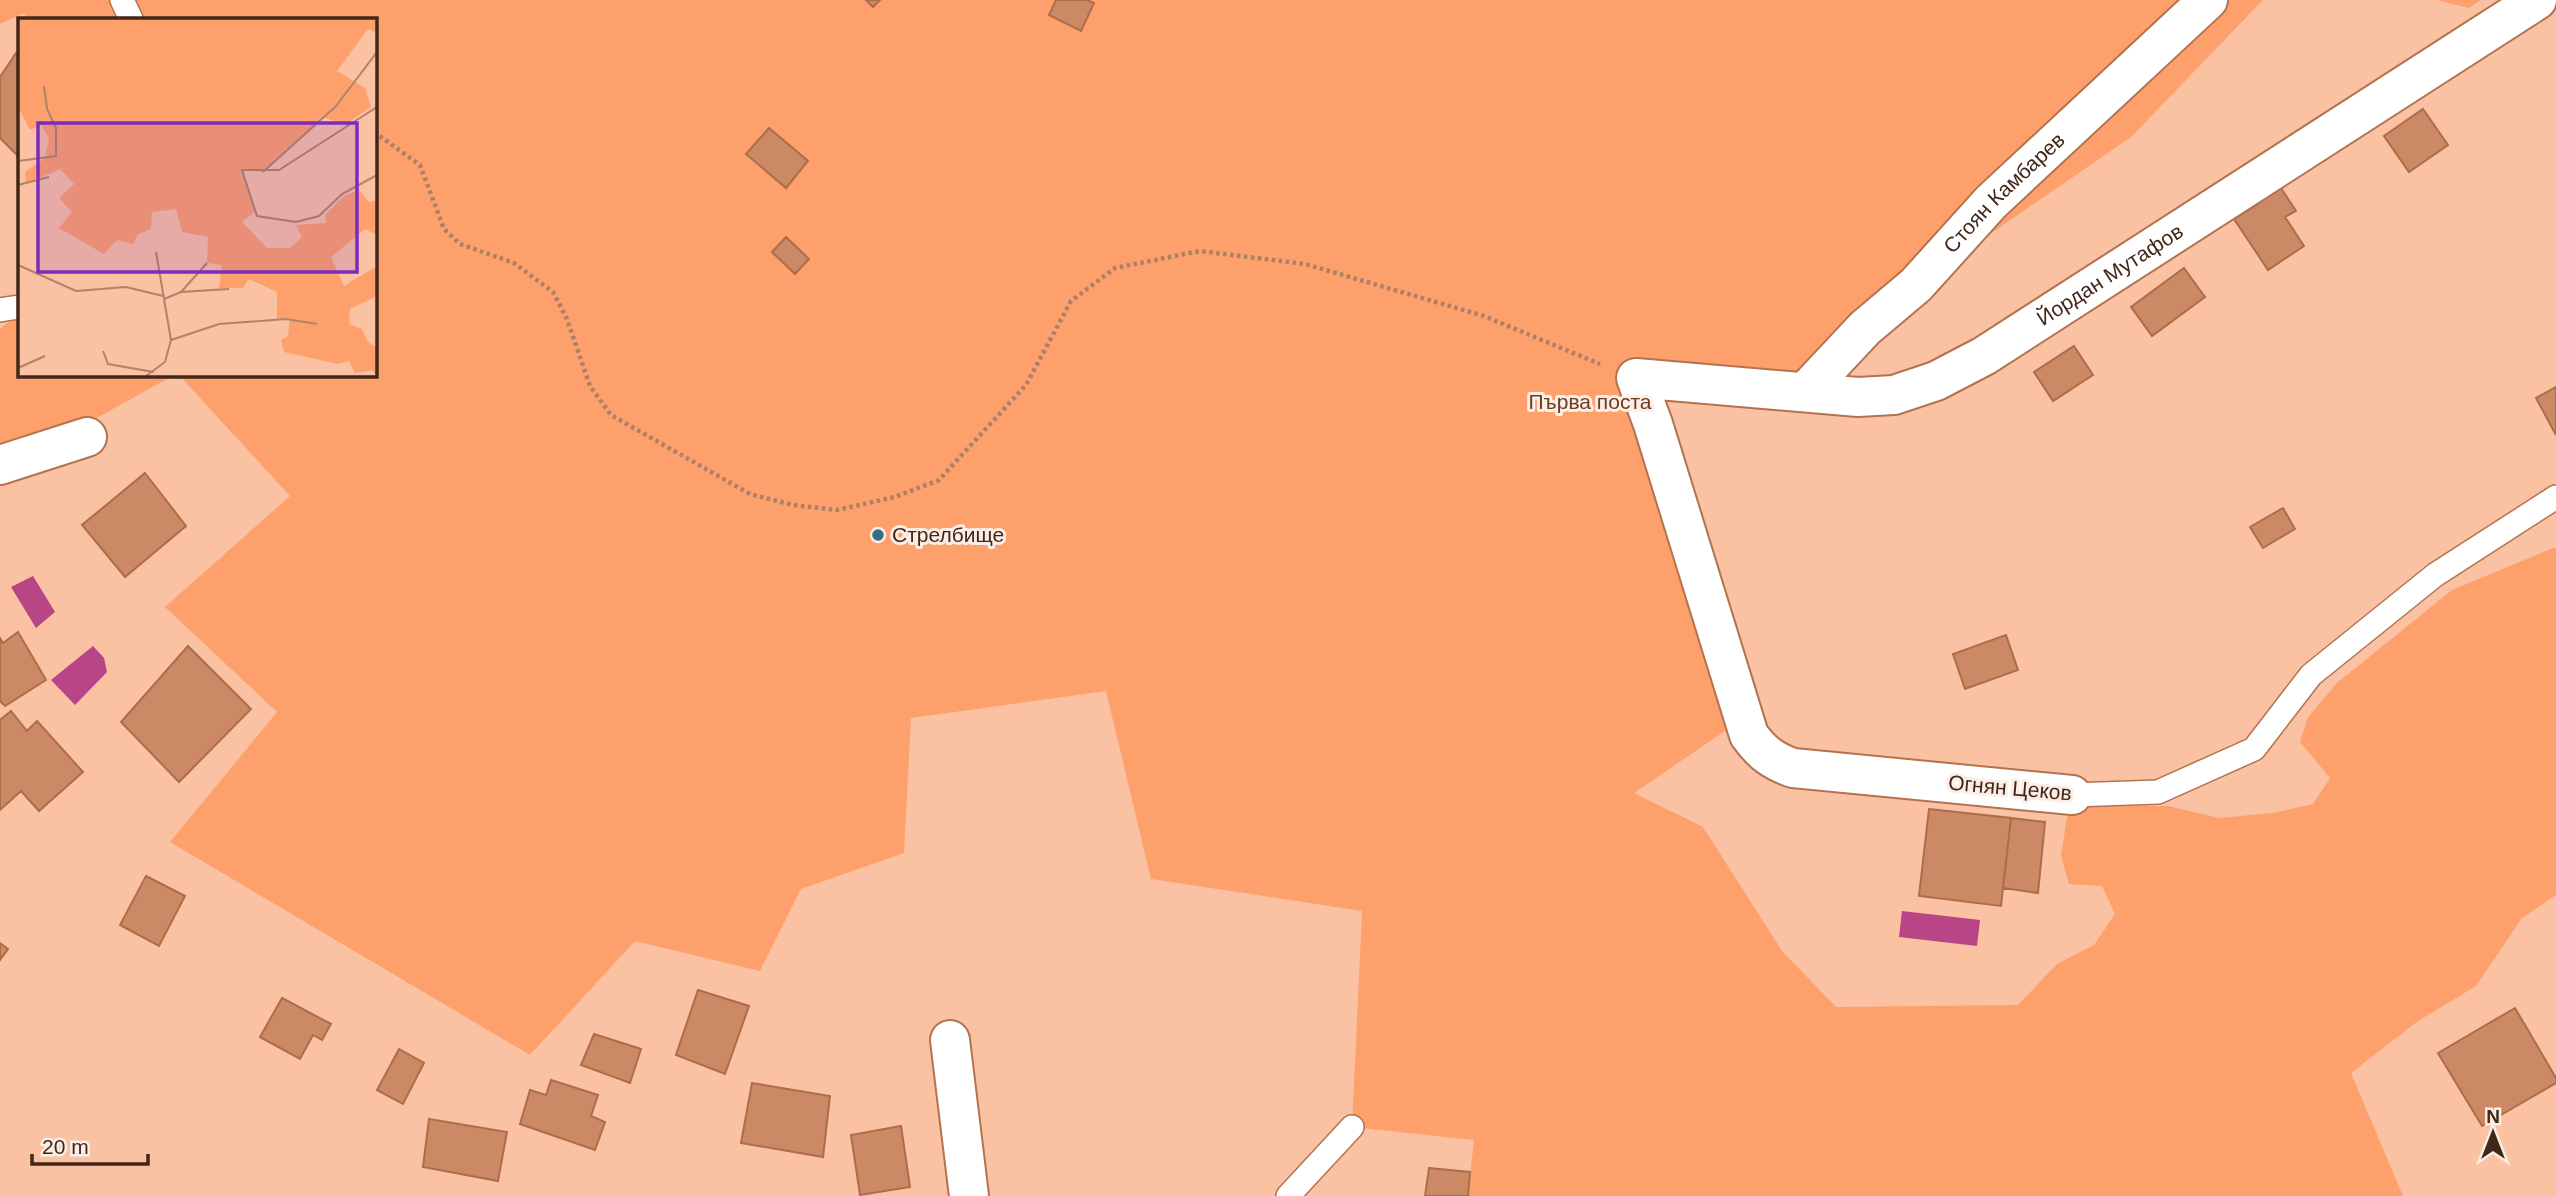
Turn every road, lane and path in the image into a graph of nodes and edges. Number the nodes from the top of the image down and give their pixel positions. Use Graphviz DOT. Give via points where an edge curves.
graph roads {
  1 [pos="122,0"];
  2 [pos="2208,0"];
  3 [pos="2537,0"];
  4 [pos="131,18"];
  5 [pos="376,133"];
  6 [pos="18,307"];
  7 [pos="0,310"];
  8 [pos="1636,378"];
  9 [pos="1805,392"];
  10 [pos="88,437"];
  11 [pos="0,465"];
  12 [pos="2556,497"];
  13 [pos="2072,795"];
  14 [pos="950,1040"];
  15 [pos="1352,1128"];
  16 [pos="969,1196"];
  17 [pos="1288,1196"];
  1 -- 4 [label="lane"];
  2 -- 9 [label="street, Стоян Камбарев" via="1991,202 1916,285 1865,328"];
  3 -- 9 [label="street, Йордан Мутафов" via="1984,356 1936,381 1894,395"];
  5 -- 8 [label="path" via="420,165 444,229 460,244 514,263 553,292 590,386 611,415 750,494 793,505 838,510 895,497 939,480 1026,385 1071,302 1115,268 1200,251 1305,264 1495,321"];
  6 -- 7 [label="lane"];
  8 -- 9 [label="street, Йордан Мутафов"];
  8 -- 13 [label="street, Огнян Цеков" via="1749,735 1760,751 1793,768"];
  10 -- 11 [label="street"];
  12 -- 13 [label="lane, Огнян Цеков" via="2435,575 2311,675 2254,749 2158,792"];
  14 -- 16 [label="street"];
  15 -- 17 [label="lane"];
}
